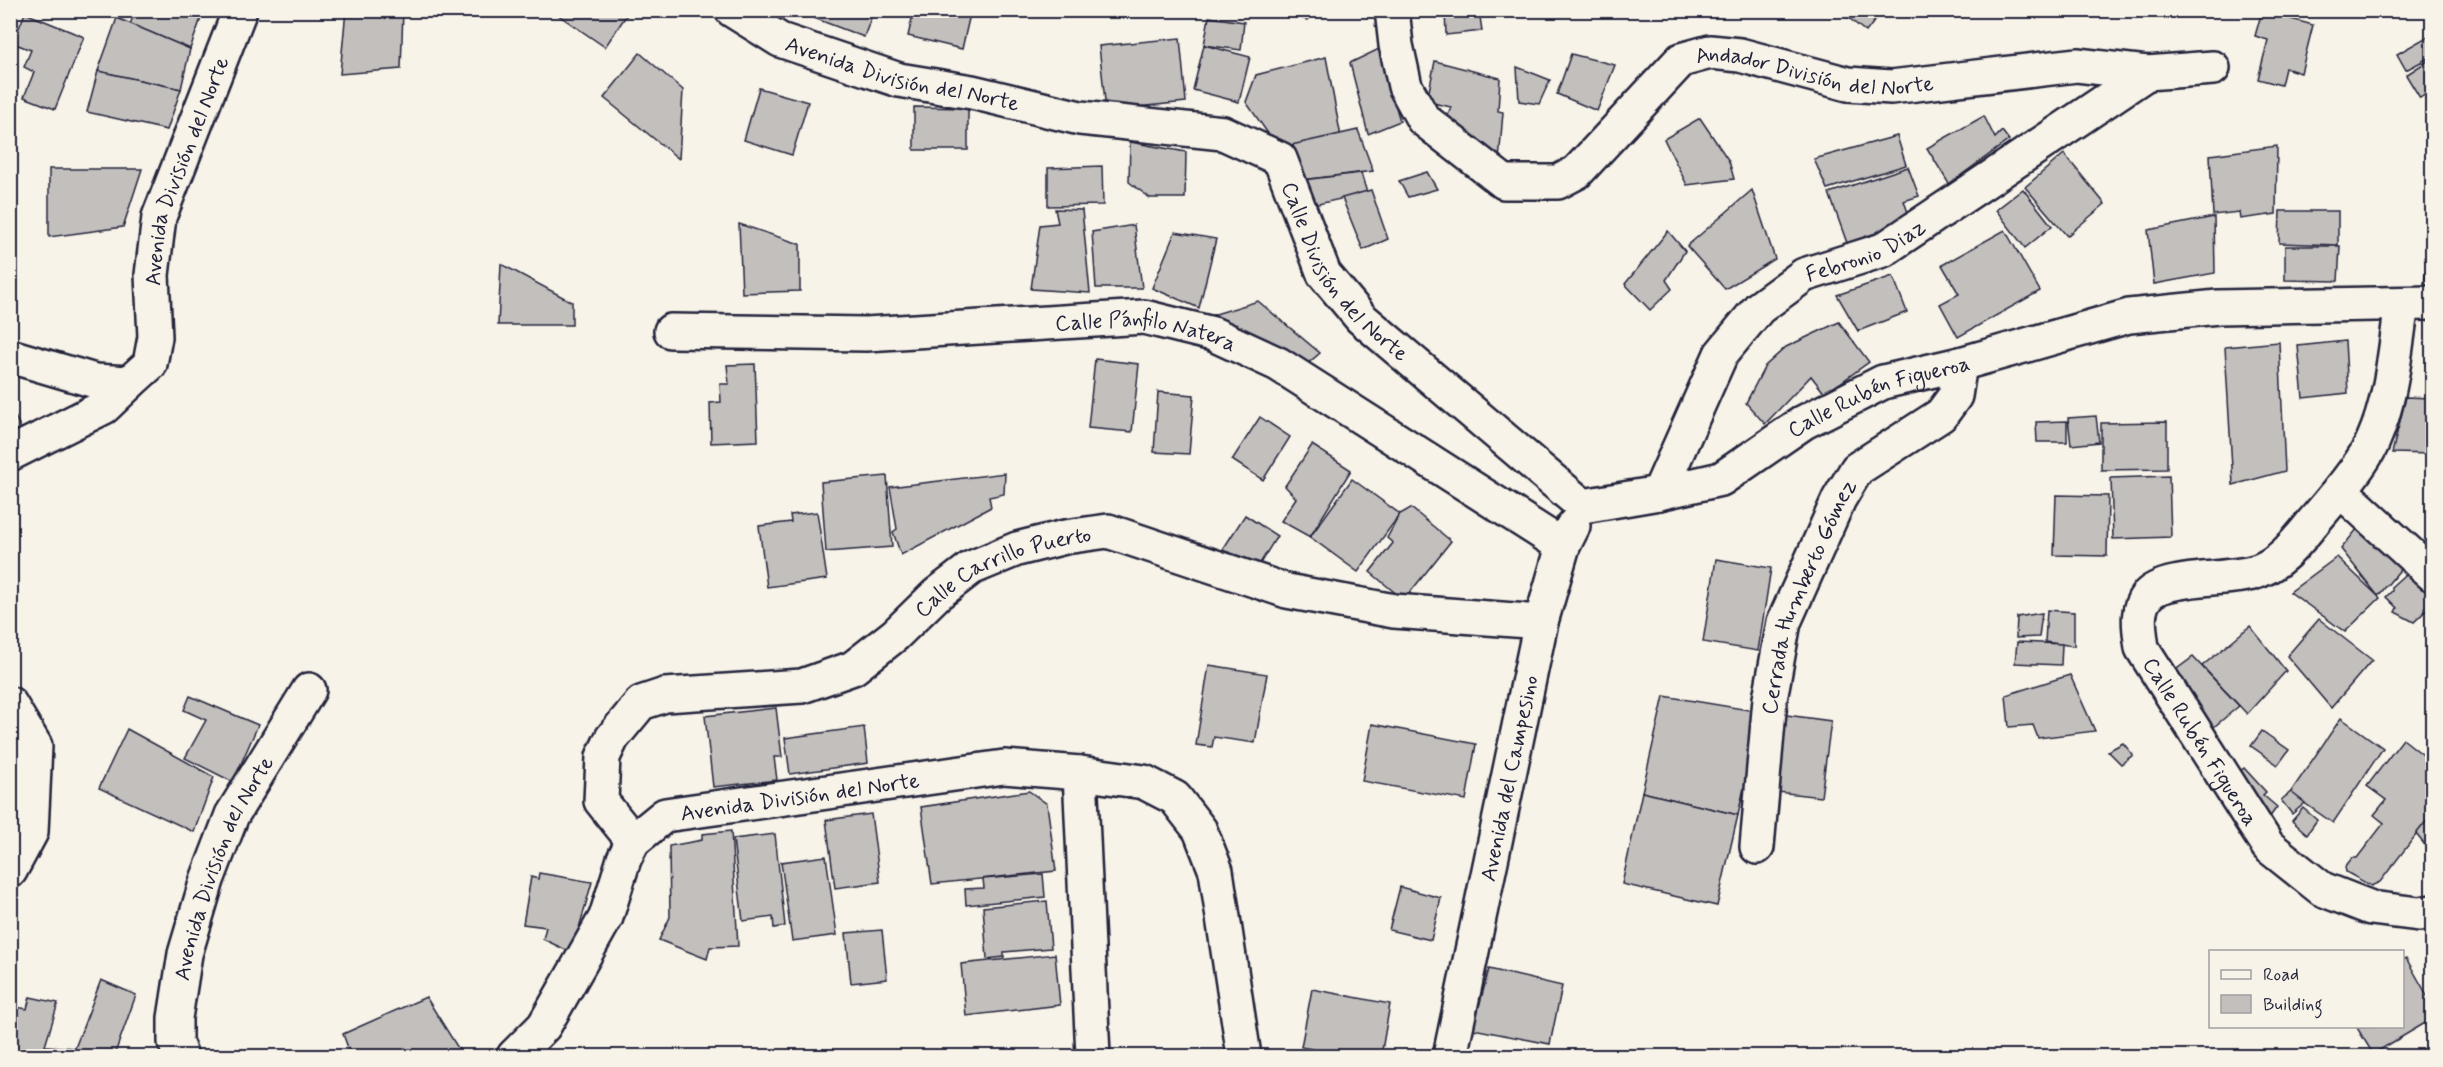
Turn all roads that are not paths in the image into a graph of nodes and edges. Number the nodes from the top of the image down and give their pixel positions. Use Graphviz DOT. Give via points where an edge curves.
graph roads {
  1 [pos="240,10"];
  2 [pos="732,10"];
  3 [pos="1392,10"];
  4 [pos="2213,68"];
  5 [pos="2147,74"];
  6 [pos="1080,118"];
  7 [pos="2417,303"];
  8 [pos="671,332"];
  9 [pos="10,356"];
  10 [pos="1960,364"];
  11 [pos="129,383"];
  12 [pos="10,454"];
  13 [pos="2340,490"];
  14 [pos="1659,494"];
  15 [pos="1583,506"];
  16 [pos="1563,546"];
  17 [pos="2433,574"];
  18 [pos="1541,622"];
  19 [pos="309,690"];
  20 [pos="10,704"];
  21 [pos="1080,773"];
  22 [pos="633,841"];
  23 [pos="1758,847"];
  24 [pos="10,871"];
  25 [pos="2433,912"];
  26 [pos="181,1056"];
  27 [pos="514,1056"];
  28 [pos="1093,1056"];
  29 [pos="1244,1056"];
  30 [pos="1450,1056"];
  1 -- 11 [label="street, Avenida División del Norte" via="159,217 152,275 155,337 150,364"];
  2 -- 6 [label="street, Avenida División del Norte" via="780,40 899,80 972,92"];
  3 -- 5 [label="street, Andador División del Norte" via="1405,86 1423,119 1504,182 1558,182 1576,172 1681,60 1710,52 1848,84 1891,87 2077,64"];
  4 -- 5 [label="street, Andador División del Norte"];
  5 -- 14 [label="street, Febronio Diaz" via="1883,250 1804,275 1758,308 1721,354"];
  6 -- 15 [label="street, Calle División del Norte" via="1223,133 1280,159 1324,274 1360,318"];
  7 -- 10 [label="street, Calle Rubén Figueroa" via="2218,307 2129,316"];
  7 -- 13 [label="street, Calle Rubén Figueroa" via="2373,443"];
  8 -- 16 [label="street, Calle Pánfilo Natera" via="866,334 1144,317 1213,334 1278,364"];
  9 -- 11 [label="street" via="95,381"];
  10 -- 14 [label="street, Calle Rubén Figueroa" via="1883,382 1804,423 1721,479"];
  10 -- 23 [label="street, Cerrada Humberto Gómez" via="1955,396 1941,415 1857,469 1839,499 1784,622 1770,699"];
  11 -- 12 [label="street, Avenida División del Norte" via="104,407"];
  13 -- 17 [label="street"];
  13 -- 25 [label="street, Calle Rubén Figueroa" via="2287,554 2254,573 2172,582 2148,595 2138,615 2142,648 2268,846 2322,889 2371,908"];
  14 -- 15 [label="street, Calle Rubén Figueroa"];
  15 -- 16 [label="street, Avenida del Campesino"];
  16 -- 18 [label="street, Avenida del Campesino"];
  18 -- 22 [label="street, Calle Carrillo Puerto" via="1394,611 1287,591 1108,531 1065,537 1017,549 971,568 853,668 802,686 665,695 641,703 612,738 603,757 601,801"];
  18 -- 30 [label="street, Avenida del Campesino"];
  19 -- 26 [label="street, Avenida División del Norte" via="232,815 207,880 184,954 175,1018 175,1042"];
  20 -- 24 [label="street" via="35,746 31,832"];
  21 -- 22 [label="street, Avenida División del Norte" via="1004,767 665,815"];
  21 -- 28 [label="street"];
  21 -- 29 [label="street, Avenida División del Norte" via="1144,782 1175,798 1200,830 1216,871"];
  22 -- 27 [label="street, Avenida División del Norte" via="606,917 544,1026"];
}
